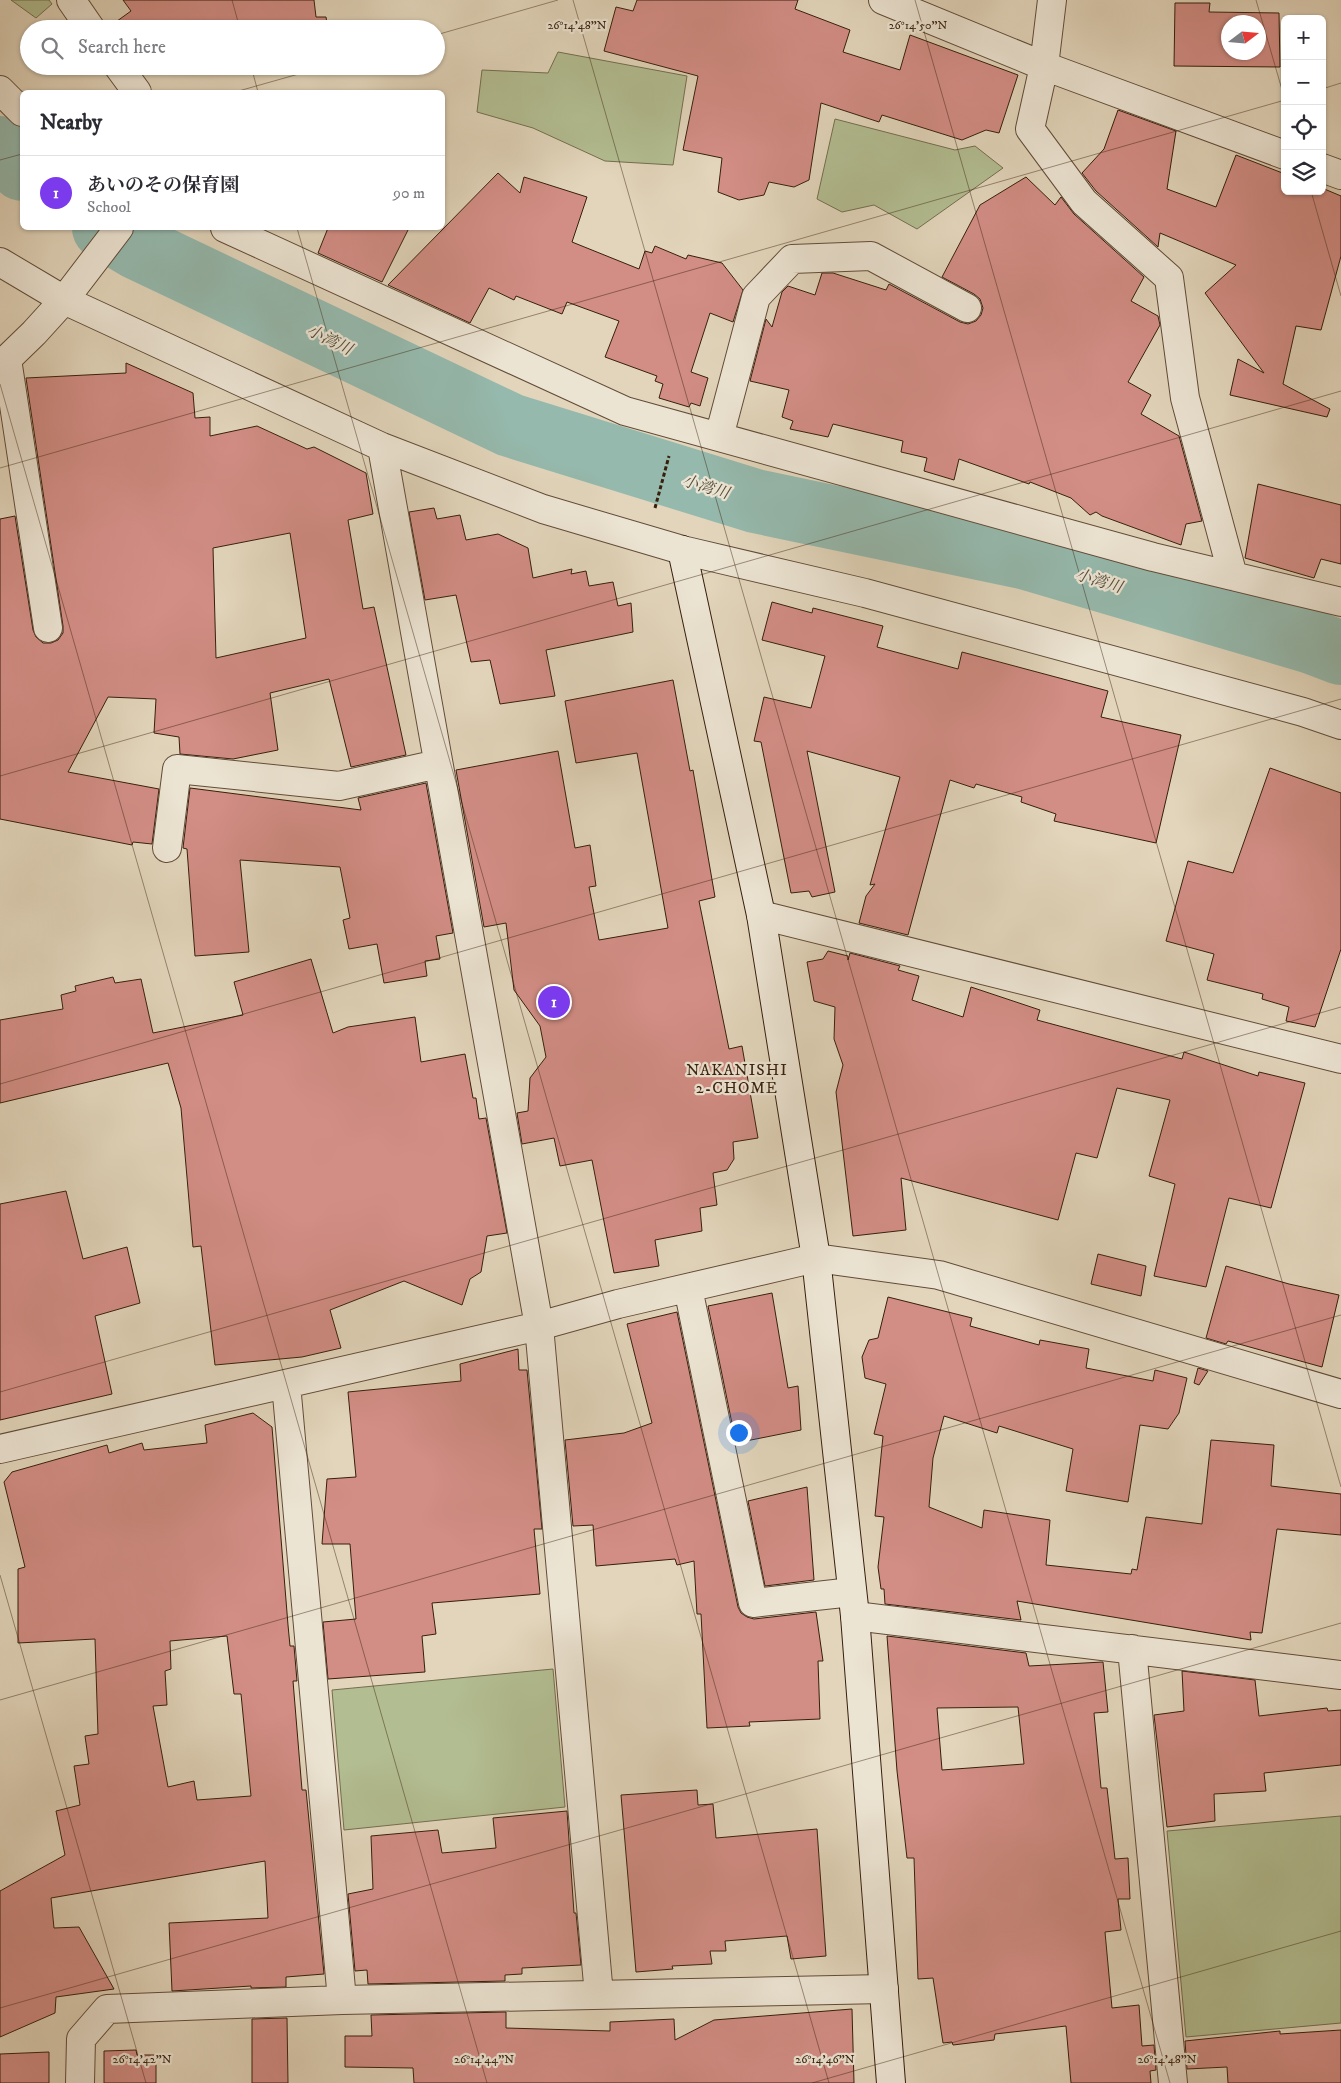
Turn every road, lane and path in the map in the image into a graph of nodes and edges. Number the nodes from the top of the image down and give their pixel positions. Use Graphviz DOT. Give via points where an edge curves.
graph roads {
  1 [pos="71,0"];
  2 [pos="1052,0"];
  3 [pos="886,1"];
  4 [pos="85,20"];
  5 [pos="1044,66"];
  6 [pos="124,75"];
  7 [pos="0,90"];
  8 [pos="135,90"];
  9 [pos="20,110"];
  10 [pos="1281,153"];
  11 [pos="1326,169"];
  12 [pos="1341,175"];
  13 [pos="117,230"];
  14 [pos="229,230"];
  15 [pos="0,262"];
  16 [pos="64,300"];
  17 [pos="966,308"];
  18 [pos="3,362"];
  19 [pos="719,437"];
  20 [pos="382,447"];
  21 [pos="671,448"];
  22 [pos="655,509"];
  23 [pos="682,550"];
  24 [pos="1233,576"];
  25 [pos="1341,602"];
  26 [pos="48,628"];
  27 [pos="1341,725"];
  28 [pos="438,764"];
  29 [pos="167,848"];
  30 [pos="761,915"];
  31 [pos="1341,1058"];
  32 [pos="816,1258"];
  33 [pos="688,1288"];
  34 [pos="539,1326"];
  35 [pos="286,1384"];
  36 [pos="1341,1394"];
  37 [pos="0,1449"];
  38 [pos="853,1604"];
  39 [pos="1132,1649"];
  40 [pos="1341,1675"];
  41 [pos="884,1988"];
  42 [pos="599,1995"];
  43 [pos="342,2000"];
  44 [pos="80,2083"];
  45 [pos="891,2083"];
  46 [pos="1173,2083"];
  1 -- 4 [label="street"];
  2 -- 5 [label="street"];
  3 -- 5 [label="street"];
  5 -- 10 [label="street"];
  5 -- 24 [label="street" via="1030,129 1084,202 1169,278 1185,398"];
  6 -- 8 [label="street"];
  7 -- 9 [label="street"];
  11 -- 12 [label="street"];
  13 -- 16 [label="street"];
  14 -- 19 [label="street" via="625,411"];
  15 -- 16 [label="street"];
  16 -- 18 [label="street"];
  16 -- 20 [label="street"];
  17 -- 19 [label="street" via="870,256 792,259 756,297"];
  18 -- 26 [label="street"];
  19 -- 24 [label="street" via="1153,557"];
  20 -- 23 [label="street" via="543,509"];
  20 -- 28 [label="street"];
  21 -- 22 [label="path"];
  23 -- 27 [label="street" via="864,593"];
  23 -- 30 [label="street"];
  24 -- 25 [label="street"];
  28 -- 29 [label="street" via="339,786 177,769"];
  28 -- 34 [label="street"];
  30 -- 31 [label="street"];
  30 -- 32 [label="street"];
  32 -- 33 [label="street"];
  32 -- 36 [label="street" via="939,1275"];
  32 -- 38 [label="street"];
  33 -- 34 [label="street"];
  33 -- 38 [label="street" via="753,1602"];
  34 -- 35 [label="street"];
  34 -- 42 [label="street"];
  35 -- 37 [label="street"];
  35 -- 43 [label="street"];
  38 -- 39 [label="street"];
  38 -- 41 [label="street"];
  39 -- 40 [label="street"];
  39 -- 46 [label="street"];
  41 -- 42 [label="street"];
  41 -- 45 [label="street"];
  42 -- 43 [label="street"];
  43 -- 44 [label="street" via="107,2009 81,2039"];
}
